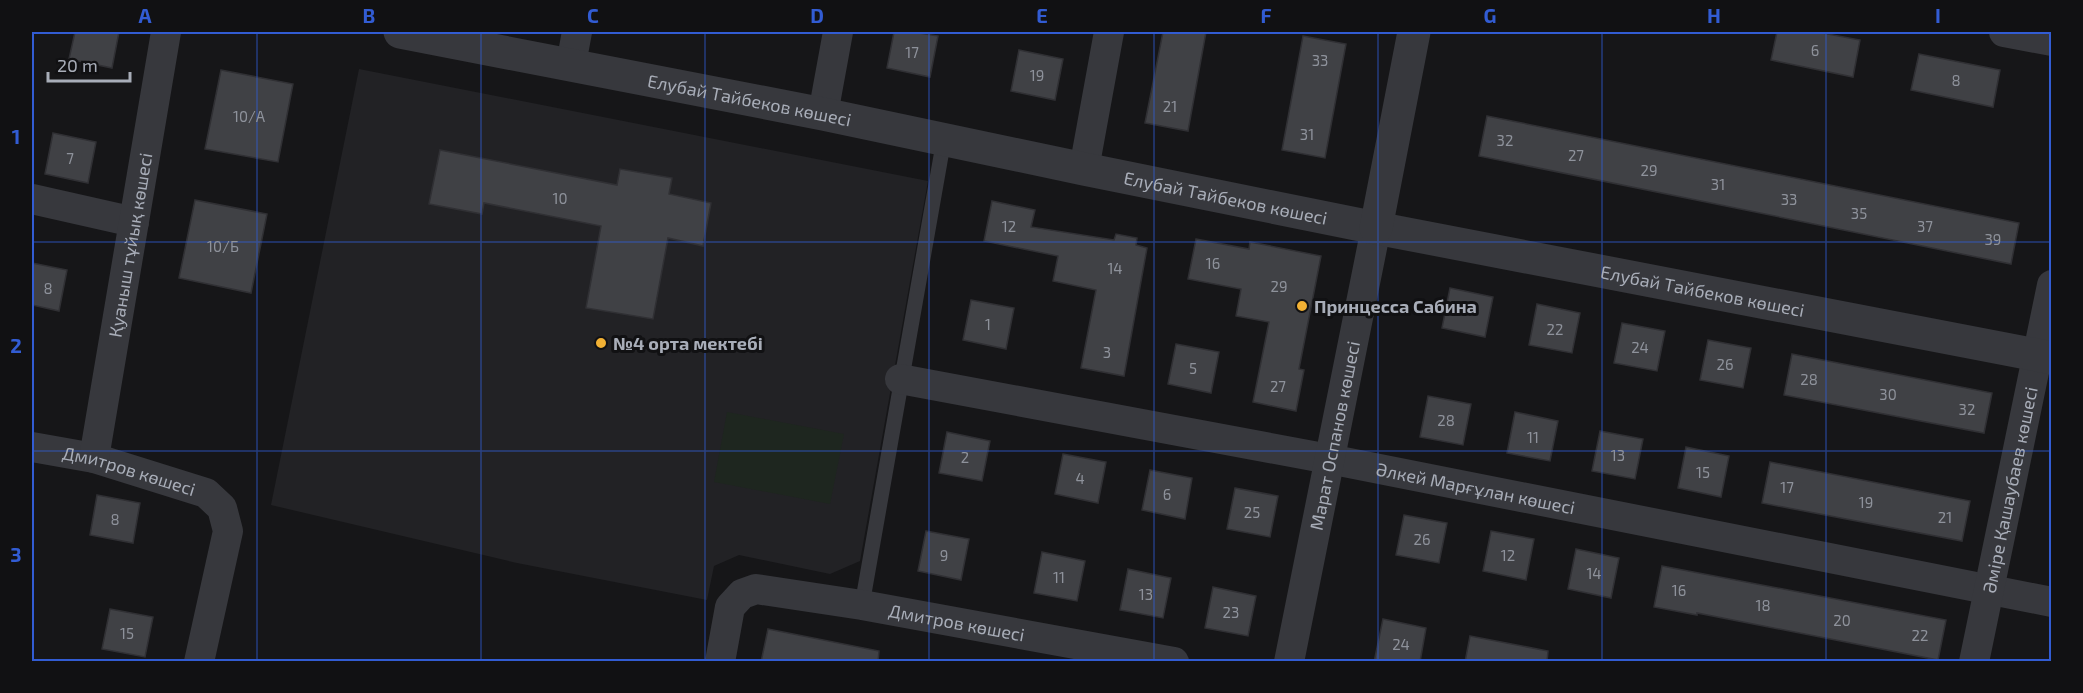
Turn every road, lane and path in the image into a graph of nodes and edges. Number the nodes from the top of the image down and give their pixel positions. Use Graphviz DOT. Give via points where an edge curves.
graph roads {
  1 [pos="166,32"];
  2 [pos="400,32"];
  3 [pos="577,32"];
  4 [pos="838,32"];
  5 [pos="1109,32"];
  6 [pos="1414,32"];
  7 [pos="2004,32"];
  8 [pos="2052,41"];
  9 [pos="571,64"];
  10 [pos="822,114"];
  11 [pos="944,139"];
  12 [pos="1084,170"];
  13 [pos="32,199"];
  14 [pos="134,222"];
  15 [pos="1376,228"];
  16 [pos="2052,285"];
  17 [pos="2045,357"];
  18 [pos="900,379"];
  19 [pos="32,447"];
  20 [pos="94,458"];
  21 [pos="1329,459"];
  22 [pos="1989,589"];
  23 [pos="2052,602"];
  24 [pos="862,605"];
  25 [pos="199,662"];
  26 [pos="720,662"];
  27 [pos="1174,662"];
  28 [pos="1288,662"];
  29 [pos="1974,662"];
  1 -- 14 [label="street, Қуаныш тұйық көшесі"];
  2 -- 9 [label="street, Елубай Тайбеков көшесі"];
  3 -- 9 [label="street"];
  4 -- 10 [label="street"];
  5 -- 12 [label="street"];
  6 -- 15 [label="street, Марат Оспанов көшесі"];
  7 -- 8 [label="street"];
  9 -- 10 [label="street, Елубай Тайбеков көшесі"];
  10 -- 11 [label="street, Елубай Тайбеков көшесі"];
  11 -- 12 [label="street, Елубай Тайбеков көшесі"];
  11 -- 18 [label="lane"];
  12 -- 15 [label="street, Елубай Тайбеков көшесі"];
  13 -- 14 [label="street"];
  14 -- 20 [label="street, Қуаныш тұйық көшесі"];
  15 -- 17 [label="street, Елубай Тайбеков көшесі"];
  15 -- 21 [label="street, Марат Оспанов көшесі"];
  16 -- 17 [label="street, Әміре Қашаубаев көшесі"];
  17 -- 22 [label="street, Әміре Қашаубаев көшесі"];
  18 -- 21 [label="street, Әлкей Марғұлан көшесі"];
  18 -- 24 [label="lane"];
  19 -- 20 [label="street, Дмитров көшесі"];
  20 -- 25 [label="street, Дмитров көшесі" via="206,493 222,508 228,531"];
  21 -- 22 [label="street, Әлкей Марғұлан көшесі"];
  21 -- 28 [label="street, Марат Оспанов көшесі"];
  22 -- 23 [label="street, Әлкей Марғұлан көшесі"];
  22 -- 29 [label="street, Әміре Қашаубаев көшесі"];
  24 -- 26 [label="street, Дмитров көшесі" via="756,589 742,594 730,607"];
  24 -- 27 [label="street, Дмитров көшесі"];
}
